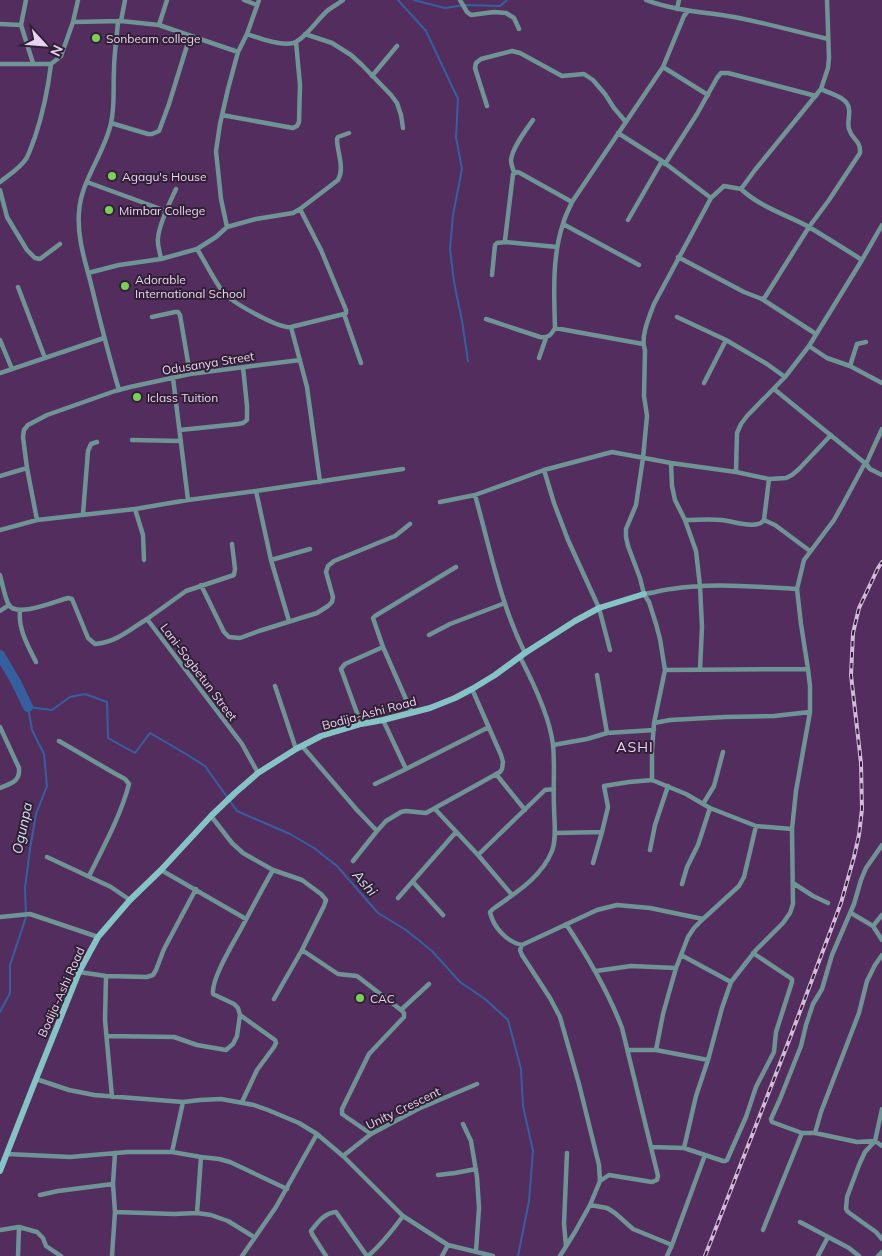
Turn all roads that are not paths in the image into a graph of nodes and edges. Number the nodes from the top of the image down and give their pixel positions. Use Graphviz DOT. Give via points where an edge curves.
graph roads {
  1 [pos="26,0"];
  2 [pos="78,0"];
  3 [pos="125,0"];
  4 [pos="167,0"];
  5 [pos="244,0"];
  6 [pos="343,0"];
  7 [pos="646,0"];
  8 [pos="679,0"];
  9 [pos="827,0"];
  10 [pos="461,1"];
  11 [pos="258,2"];
  12 [pos="677,9"];
  13 [pos="688,11"];
  14 [pos="120,21"];
  15 [pos="73,22"];
  16 [pos="0,24"];
  17 [pos="21,25"];
  18 [pos="159,25"];
  19 [pos="519,29"];
  20 [pos="247,34"];
  21 [pos="305,34"];
  22 [pos="190,36"];
  23 [pos="828,39"];
  24 [pos="296,42"];
  25 [pos="397,46"];
  26 [pos="238,52"];
  27 [pos="33,63"];
  28 [pos="0,64"];
  29 [pos="51,64"];
  30 [pos="662,67"];
  31 [pos="372,76"];
  32 [pos="821,90"];
  33 [pos="708,94"];
  34 [pos="816,96"];
  35 [pos="487,106"];
  36 [pos="222,115"];
  37 [pos="533,120"];
  38 [pos="626,121"];
  39 [pos="111,123"];
  40 [pos="403,128"];
  41 [pos="349,133"];
  42 [pos="618,133"];
  43 [pos="664,163"];
  44 [pos="514,172"];
  45 [pos="0,182"];
  46 [pos="87,182"];
  47 [pos="176,189"];
  48 [pos="0,190"];
  49 [pos="741,190"];
  50 [pos="711,198"];
  51 [pos="572,202"];
  52 [pos="300,209"];
  53 [pos="166,211"];
  54 [pos="628,220"];
  55 [pos="563,224"];
  56 [pos="882,225"];
  57 [pos="227,227"];
  58 [pos="809,227"];
  59 [pos="506,242"];
  60 [pos="60,244"];
  61 [pos="558,248"];
  62 [pos="197,249"];
  63 [pos="678,257"];
  64 [pos="160,259"];
  65 [pos="862,260"];
  66 [pos="639,265"];
  67 [pos="88,273"];
  68 [pos="492,275"];
  69 [pos="18,287"];
  70 [pos="762,299"];
  71 [pos="344,314"];
  72 [pos="677,316"];
  73 [pos="152,317"];
  74 [pos="486,319"];
  75 [pos="291,327"];
  76 [pos="556,328"];
  77 [pos="816,334"];
  78 [pos="104,338"];
  79 [pos="546,338"];
  80 [pos="0,340"];
  81 [pos="726,340"];
  82 [pos="866,342"];
  83 [pos="643,344"];
  84 [pos="809,346"];
  85 [pos="45,358"];
  86 [pos="538,358"];
  87 [pos="300,360"];
  88 [pos="361,363"];
  89 [pos="850,366"];
  90 [pos="243,367"];
  91 [pos="12,370"];
  92 [pos="0,373"];
  93 [pos="190,374"];
  94 [pos="785,377"];
  95 [pos="173,378"];
  96 [pos="704,383"];
  97 [pos="882,383"];
  98 [pos="774,389"];
  99 [pos="119,390"];
  100 [pos="882,429"];
  101 [pos="180,430"];
  102 [pos="831,435"];
  103 [pos="132,440"];
  104 [pos="181,441"];
  105 [pos="97,442"];
  106 [pos="643,458"];
  107 [pos="671,463"];
  108 [pos="865,464"];
  109 [pos="27,468"];
  110 [pos="403,469"];
  111 [pos="544,470"];
  112 [pos="736,472"];
  113 [pos="882,475"];
  114 [pos="0,476"];
  115 [pos="769,479"];
  116 [pos="320,482"];
  117 [pos="256,491"];
  118 [pos="475,495"];
  119 [pos="188,500"];
  120 [pos="440,502"];
  121 [pos="135,509"];
  122 [pos="83,514"];
  123 [pos="37,520"];
  124 [pos="685,520"];
  125 [pos="764,520"];
  126 [pos="410,524"];
  127 [pos="0,530"];
  128 [pos="232,544"];
  129 [pos="310,549"];
  130 [pos="810,551"];
  131 [pos="144,560"];
  132 [pos="271,560"];
  133 [pos="456,567"];
  134 [pos="0,574"];
  135 [pos="201,585"];
  136 [pos="700,586"];
  137 [pos="798,589"];
  138 [pos="644,594"];
  139 [pos="505,603"];
  140 [pos="9,605"];
  141 [pos="599,608"];
  142 [pos="0,611"];
  143 [pos="20,611"];
  144 [pos="146,619"];
  145 [pos="289,621"];
  146 [pos="429,635"];
  147 [pos="383,647"];
  148 [pos="610,650"];
  149 [pos="522,655"];
  150 [pos="36,662"];
  151 [pos="700,669"];
  152 [pos="808,669"];
  153 [pos="665,670"];
  154 [pos="597,675"];
  155 [pos="276,686"];
  156 [pos="472,689"];
  157 [pos="810,712"];
  158 [pos="412,713"];
  159 [pos="383,720"];
  160 [pos="654,723"];
  161 [pos="361,724"];
  162 [pos="0,727"];
  163 [pos="489,727"];
  164 [pos="654,730"];
  165 [pos="607,733"];
  166 [pos="59,741"];
  167 [pos="553,746"];
  168 [pos="299,747"];
  169 [pos="723,752"];
  170 [pos="406,770"];
  171 [pos="258,773"];
  172 [pos="496,774"];
  173 [pos="652,780"];
  174 [pos="375,784"];
  175 [pos="668,786"];
  176 [pos="0,788"];
  177 [pos="554,789"];
  178 [pos="703,804"];
  179 [pos="710,808"];
  180 [pos="435,809"];
  181 [pos="525,810"];
  182 [pos="212,816"];
  183 [pos="756,826"];
  184 [pos="792,830"];
  185 [pos="377,831"];
  186 [pos="456,832"];
  187 [pos="602,832"];
  188 [pos="555,834"];
  189 [pos="882,845"];
  190 [pos="650,850"];
  191 [pos="478,856"];
  192 [pos="47,857"];
  193 [pos="353,861"];
  194 [pos="593,863"];
  195 [pos="162,870"];
  196 [pos="273,870"];
  197 [pos="89,876"];
  198 [pos="412,882"];
  199 [pos="793,883"];
  200 [pos="682,884"];
  201 [pos="196,889"];
  202 [pos="512,895"];
  203 [pos="398,898"];
  204 [pos="130,900"];
  205 [pos="828,903"];
  206 [pos="851,913"];
  207 [pos="443,915"];
  208 [pos="882,915"];
  209 [pos="0,917"];
  210 [pos="246,919"];
  211 [pos="703,919"];
  212 [pos="566,924"];
  213 [pos="873,926"];
  214 [pos="98,937"];
  215 [pos="882,940"];
  216 [pos="522,945"];
  217 [pos="302,950"];
  218 [pos="753,953"];
  219 [pos="681,955"];
  220 [pos="882,955"];
  221 [pos="676,968"];
  222 [pos="596,971"];
  223 [pos="79,972"];
  224 [pos="106,976"];
  225 [pos="731,982"];
  226 [pos="429,984"];
  227 [pos="274,999"];
  228 [pos="401,1010"];
  229 [pos="240,1015"];
  230 [pos="107,1036"];
  231 [pos="628,1050"];
  232 [pos="656,1050"];
  233 [pos="708,1060"];
  234 [pos="36,1079"];
  235 [pos="476,1084"];
  236 [pos="112,1097"];
  237 [pos="183,1102"];
  238 [pos="242,1102"];
  239 [pos="882,1109"];
  240 [pos="463,1124"];
  241 [pos="802,1133"];
  242 [pos="815,1133"];
  243 [pos="317,1134"];
  244 [pos="371,1134"];
  245 [pos="875,1142"];
  246 [pos="882,1146"];
  247 [pos="652,1147"];
  248 [pos="684,1148"];
  249 [pos="172,1152"];
  250 [pos="3,1153"];
  251 [pos="115,1153"];
  252 [pos="567,1154"];
  253 [pos="705,1155"];
  254 [pos="343,1156"];
  255 [pos="201,1157"];
  256 [pos="476,1169"];
  257 [pos="0,1171"];
  258 [pos="438,1175"];
  259 [pos="600,1181"];
  260 [pos="113,1184"];
  261 [pos="287,1189"];
  262 [pos="40,1195"];
  263 [pos="590,1205"];
  264 [pos="114,1212"];
  265 [pos="197,1213"];
  266 [pos="403,1216"];
  267 [pos="800,1222"];
  268 [pos="19,1227"];
  269 [pos="882,1228"];
  270 [pos="0,1230"];
  271 [pos="763,1230"];
  272 [pos="876,1232"];
  273 [pos="254,1237"];
  274 [pos="828,1237"];
  275 [pos="882,1239"];
  276 [pos="448,1245"];
  277 [pos="672,1245"];
  278 [pos="566,1246"];
  279 [pos="476,1251"];
  280 [pos="882,1252"];
  281 [pos="18,1256"];
  282 [pos="60,1256"];
  283 [pos="112,1256"];
  284 [pos="242,1256"];
  285 [pos="326,1256"];
  286 [pos="367,1256"];
  287 [pos="442,1256"];
  288 [pos="493,1256"];
  289 [pos="560,1256"];
  290 [pos="667,1256"];
  291 [pos="818,1256"];
  292 [pos="859,1256"];
  293 [pos="878,1256"];
  1 -- 17 [label="street"];
  2 -- 15 [label="street"];
  3 -- 14 [label="street"];
  4 -- 18 [label="street"];
  5 -- 11 [label="street"];
  6 -- 21 [label="street"];
  7 -- 12 [label="street"];
  8 -- 12 [label="street"];
  9 -- 23 [label="street"];
  10 -- 19 [label="street" via="471,15 506,13 514,18"];
  11 -- 20 [label="street"];
  12 -- 13 [label="street"];
  13 -- 23 [label="street" via="736,18"];
  13 -- 30 [label="street"];
  14 -- 15 [label="street"];
  14 -- 18 [label="street"];
  14 -- 39 [label="street"];
  15 -- 29 [label="street" via="61,56"];
  16 -- 17 [label="street"];
  17 -- 27 [label="street"];
  18 -- 22 [label="street"];
  20 -- 24 [label="street" via="275,42"];
  20 -- 26 [label="street"];
  21 -- 24 [label="street"];
  21 -- 31 [label="street" via="332,43 351,55"];
  22 -- 26 [label="street"];
  22 -- 39 [label="street" via="159,132 148,134"];
  23 -- 32 [label="street" via="828,68"];
  24 -- 36 [label="street" via="300,86 297,126 293,128"];
  25 -- 31 [label="street"];
  26 -- 36 [label="street"];
  27 -- 28 [label="street"];
  27 -- 29 [label="street"];
  29 -- 45 [label="street" via="39,126 31,149 20,166"];
  30 -- 33 [label="street"];
  30 -- 38 [label="street"];
  31 -- 40 [label="street" via="397,103"];
  32 -- 34 [label="street"];
  32 -- 58 [label="street" via="847,103 848,127 857,140 860,153"];
  33 -- 34 [label="street" via="721,73 728,73"];
  33 -- 43 [label="street"];
  34 -- 49 [label="street"];
  35 -- 38 [label="street" via="476,63 512,51 562,76 584,74 593,80"];
  36 -- 57 [label="street" via="216,158"];
  37 -- 44 [label="street" via="511,158"];
  38 -- 42 [label="street"];
  39 -- 46 [label="street"];
  41 -- 52 [label="street" via="337,139 341,168 338,180"];
  42 -- 43 [label="street"];
  42 -- 51 [label="street"];
  43 -- 50 [label="street"];
  43 -- 54 [label="street"];
  44 -- 51 [label="street"];
  44 -- 59 [label="street"];
  46 -- 53 [label="street"];
  46 -- 67 [label="street" via="80,200 79,216"];
  47 -- 53 [label="street"];
  48 -- 60 [label="street" via="10,222 33,257 40,259"];
  49 -- 50 [label="street" via="724,186"];
  49 -- 58 [label="street"];
  50 -- 63 [label="street"];
  51 -- 55 [label="street"];
  52 -- 57 [label="street"];
  52 -- 71 [label="street" via="321,250 346,310"];
  53 -- 64 [label="street" via="158,238"];
  55 -- 61 [label="street"];
  55 -- 66 [label="street"];
  56 -- 65 [label="street"];
  57 -- 62 [label="street"];
  58 -- 65 [label="street"];
  58 -- 70 [label="street"];
  59 -- 61 [label="street"];
  59 -- 68 [label="street" via="495,245"];
  61 -- 76 [label="street" via="554,293"];
  62 -- 64 [label="street"];
  62 -- 75 [label="street" via="231,299 267,319"];
  63 -- 70 [label="street"];
  63 -- 83 [label="street" via="651,311"];
  64 -- 67 [label="street"];
  65 -- 77 [label="street"];
  67 -- 78 [label="street"];
  69 -- 85 [label="street"];
  70 -- 77 [label="street"];
  71 -- 75 [label="street"];
  71 -- 88 [label="street"];
  72 -- 81 [label="street"];
  73 -- 93 [label="street" via="175,312 180,315"];
  74 -- 79 [label="street"];
  75 -- 87 [label="street"];
  76 -- 79 [label="street"];
  76 -- 83 [label="street"];
  77 -- 84 [label="street"];
  78 -- 85 [label="street"];
  78 -- 99 [label="street"];
  79 -- 86 [label="street"];
  80 -- 91 [label="street"];
  81 -- 94 [label="street"];
  81 -- 96 [label="street"];
  82 -- 89 [label="street" via="857,344"];
  83 -- 106 [label="street" via="647,416"];
  84 -- 89 [label="street" via="827,358"];
  84 -- 94 [label="street"];
  85 -- 91 [label="street"];
  87 -- 90 [label="street, Odusanya Street"];
  87 -- 116 [label="street"];
  89 -- 97 [label="street"];
  90 -- 93 [label="street, Odusanya Street"];
  90 -- 101 [label="street" via="247,420 238,424"];
  91 -- 92 [label="street"];
  93 -- 95 [label="street, Odusanya Street"];
  94 -- 98 [label="street"];
  95 -- 99 [label="street, Odusanya Street"];
  95 -- 101 [label="street"];
  98 -- 102 [label="street"];
  98 -- 112 [label="street" via="741,424 737,434"];
  99 -- 109 [label="street, Odusanya Street" via="28,424 23,437"];
  100 -- 108 [label="street"];
  101 -- 104 [label="street"];
  102 -- 108 [label="street"];
  102 -- 115 [label="street" via="792,475"];
  103 -- 104 [label="street"];
  104 -- 119 [label="street"];
  105 -- 122 [label="street" via="91,444 88,451"];
  106 -- 107 [label="street"];
  106 -- 111 [label="street" via="612,452"];
  106 -- 138 [label="street" via="636,505 626,537"];
  107 -- 112 [label="street"];
  107 -- 124 [label="street" via="675,500"];
  108 -- 113 [label="street"];
  108 -- 130 [label="street" via="834,520"];
  109 -- 114 [label="street"];
  109 -- 123 [label="street, Odusanya Street"];
  110 -- 116 [label="street"];
  111 -- 118 [label="street"];
  111 -- 141 [label="street" via="568,540"];
  112 -- 115 [label="street"];
  115 -- 125 [label="street"];
  116 -- 117 [label="street"];
  117 -- 119 [label="street"];
  117 -- 132 [label="street"];
  118 -- 120 [label="street"];
  118 -- 139 [label="street"];
  119 -- 121 [label="street"];
  121 -- 122 [label="street"];
  121 -- 131 [label="street" via="143,535"];
  122 -- 123 [label="street"];
  123 -- 127 [label="street"];
  124 -- 125 [label="street" via="757,524"];
  124 -- 136 [label="street" via="696,551"];
  125 -- 130 [label="street"];
  126 -- 145 [label="street" via="394,536 334,561 326,572 332,602 317,613"];
  128 -- 135 [label="street" via="234,575"];
  129 -- 132 [label="street"];
  130 -- 137 [label="street" via="804,560"];
  132 -- 145 [label="street"];
  133 -- 147 [label="street" via="373,618"];
  134 -- 140 [label="street"];
  135 -- 144 [label="street" via="186,591"];
  135 -- 145 [label="street" via="229,637 240,638"];
  136 -- 137 [label="street, Bodija-Ashi Road"];
  136 -- 138 [label="street, Bodija-Ashi Road"];
  136 -- 151 [label="street"];
  137 -- 152 [label="street"];
  138 -- 141 [label="street, Bodija-Ashi Road"];
  138 -- 153 [label="street" via="656,624"];
  139 -- 146 [label="street"];
  139 -- 149 [label="street"];
  140 -- 142 [label="street"];
  140 -- 143 [label="street"];
  141 -- 148 [label="street"];
  141 -- 149 [label="street, Bodija-Ashi Road"];
  143 -- 144 [label="street, Lani-Sogbetun Street" via="72,599 88,638 95,644 118,638"];
  143 -- 150 [label="street" via="22,630"];
  144 -- 171 [label="street, Lani-Sogbetun Street" via="242,744"];
  147 -- 158 [label="street"];
  147 -- 161 [label="street" via="345,664 341,669"];
  149 -- 156 [label="street, Bodija-Ashi Road"];
  149 -- 167 [label="street" via="550,727"];
  151 -- 152 [label="street"];
  151 -- 153 [label="street"];
  152 -- 157 [label="street"];
  153 -- 160 [label="street"];
  154 -- 165 [label="street"];
  155 -- 168 [label="street"];
  156 -- 158 [label="street, Bodija-Ashi Road"];
  156 -- 163 [label="street"];
  157 -- 160 [label="street"];
  157 -- 184 [label="street"];
  158 -- 159 [label="street, Bodija-Ashi Road"];
  159 -- 161 [label="street, Bodija-Ashi Road"];
  159 -- 170 [label="street"];
  160 -- 164 [label="street"];
  161 -- 168 [label="street, Bodija-Ashi Road" via="321,736"];
  162 -- 176 [label="street" via="19,772 15,781"];
  163 -- 170 [label="street"];
  163 -- 172 [label="street" via="503,762 502,769"];
  164 -- 165 [label="street"];
  164 -- 173 [label="street"];
  165 -- 167 [label="street"];
  166 -- 197 [label="street" via="129,784"];
  167 -- 177 [label="street"];
  168 -- 171 [label="street, Bodija-Ashi Road"];
  168 -- 185 [label="street"];
  169 -- 178 [label="street" via="714,786"];
  170 -- 174 [label="street"];
  171 -- 182 [label="street, Bodija-Ashi Road"];
  172 -- 180 [label="street"];
  172 -- 181 [label="street"];
  173 -- 175 [label="street"];
  173 -- 187 [label="street" via="604,786 608,806"];
  175 -- 178 [label="street"];
  175 -- 190 [label="street"];
  177 -- 181 [label="street" via="545,790"];
  177 -- 188 [label="street"];
  178 -- 179 [label="street"];
  179 -- 183 [label="street"];
  179 -- 200 [label="street"];
  180 -- 185 [label="street" via="426,813 401,812"];
  180 -- 186 [label="street"];
  181 -- 191 [label="street"];
  182 -- 195 [label="street, Bodija-Ashi Road"];
  182 -- 196 [label="street" via="232,843"];
  183 -- 184 [label="street"];
  183 -- 211 [label="street" via="739,886"];
  184 -- 199 [label="street"];
  185 -- 193 [label="street"];
  186 -- 191 [label="street"];
  186 -- 198 [label="street"];
  187 -- 188 [label="street"];
  187 -- 194 [label="street"];
  188 -- 202 [label="street" via="552,850 537,875"];
  189 -- 206 [label="street" via="866,868"];
  191 -- 202 [label="street"];
  192 -- 197 [label="street"];
  195 -- 201 [label="street"];
  195 -- 204 [label="street, Bodija-Ashi Road"];
  196 -- 210 [label="street"];
  196 -- 217 [label="street" via="302,880 326,900"];
  197 -- 204 [label="street"];
  198 -- 203 [label="street"];
  198 -- 207 [label="street"];
  199 -- 205 [label="street"];
  199 -- 218 [label="street" via="790,913"];
  201 -- 210 [label="street"];
  201 -- 224 [label="street" via="153,975"];
  202 -- 216 [label="street" via="490,912 502,932"];
  204 -- 214 [label="street, Bodija-Ashi Road"];
  206 -- 213 [label="street"];
  206 -- 241 [label="street" via="832,955 801,1046 771,1119"];
  208 -- 213 [label="street"];
  209 -- 214 [label="street" via="30,914"];
  210 -- 229 [label="street" via="212,991 234,1004"];
  211 -- 212 [label="street" via="617,905"];
  211 -- 219 [label="street" via="688,937"];
  212 -- 216 [label="street"];
  212 -- 222 [label="street"];
  213 -- 215 [label="street"];
  214 -- 223 [label="street, Bodija-Ashi Road"];
  216 -- 259 [label="street" via="522,955 561,1020 596,1151"];
  217 -- 227 [label="street"];
  217 -- 228 [label="street" via="338,974 357,976"];
  218 -- 225 [label="street"];
  218 -- 253 [label="street" via="786,974 792,982 776,1032 774,1052 756,1087 727,1160"];
  219 -- 221 [label="street"];
  219 -- 225 [label="street"];
  220 -- 242 [label="street" via="867,981 859,1013"];
  221 -- 222 [label="street" via="631,966"];
  221 -- 232 [label="street"];
  222 -- 231 [label="street" via="617,1015"];
  223 -- 224 [label="street"];
  223 -- 234 [label="street, Bodija-Ashi Road"];
  224 -- 230 [label="street"];
  225 -- 233 [label="street"];
  226 -- 228 [label="street"];
  228 -- 244 [label="street" via="404,1017 369,1054 341,1111"];
  229 -- 230 [label="street" via="233,1044 226,1050 174,1037"];
  229 -- 238 [label="street" via="276,1043 257,1070"];
  230 -- 236 [label="street"];
  231 -- 232 [label="street"];
  231 -- 247 [label="street"];
  232 -- 233 [label="street"];
  233 -- 248 [label="street"];
  234 -- 236 [label="street" via="69,1090"];
  234 -- 250 [label="street, Bodija-Ashi Road"];
  235 -- 244 [label="street, Unity Crescent"];
  236 -- 237 [label="street"];
  237 -- 238 [label="street" via="212,1099"];
  237 -- 249 [label="street"];
  238 -- 243 [label="street" via="299,1123"];
  239 -- 245 [label="street"];
  240 -- 256 [label="street" via="471,1141"];
  241 -- 242 [label="street"];
  241 -- 271 [label="street"];
  242 -- 245 [label="street" via="857,1142"];
  243 -- 254 [label="street"];
  243 -- 261 [label="street"];
  244 -- 254 [label="street, Unity Crescent"];
  245 -- 246 [label="street"];
  245 -- 272 [label="street" via="859,1165 846,1208"];
  247 -- 248 [label="street"];
  247 -- 259 [label="street" via="658,1176 654,1182 609,1176"];
  248 -- 253 [label="street"];
  249 -- 251 [label="street"];
  249 -- 255 [label="street"];
  250 -- 251 [label="street" via="70,1157"];
  250 -- 257 [label="street, Bodija-Ashi Road"];
  251 -- 260 [label="street"];
  252 -- 278 [label="street"];
  253 -- 277 [label="street"];
  254 -- 266 [label="street"];
  255 -- 261 [label="street" via="230,1162"];
  255 -- 265 [label="street"];
  256 -- 258 [label="street"];
  256 -- 279 [label="street" via="479,1208"];
  259 -- 263 [label="street"];
  260 -- 262 [label="street"];
  260 -- 264 [label="street"];
  261 -- 273 [label="street"];
  263 -- 277 [label="street" via="607,1208 633,1228"];
  263 -- 278 [label="street"];
  264 -- 265 [label="street"];
  264 -- 283 [label="street"];
  265 -- 273 [label="street" via="218,1216"];
  266 -- 276 [label="street"];
  266 -- 286 [label="street" via="380,1246"];
  267 -- 274 [label="street"];
  268 -- 270 [label="street"];
  268 -- 281 [label="street"];
  268 -- 282 [label="street" via="37,1232 46,1246"];
  269 -- 272 [label="street"];
  272 -- 275 [label="street"];
  273 -- 284 [label="street"];
  274 -- 291 [label="street"];
  274 -- 292 [label="street"];
  276 -- 279 [label="street"];
  276 -- 287 [label="street"];
  277 -- 290 [label="street"];
  278 -- 289 [label="street"];
  279 -- 288 [label="street"];
  280 -- 293 [label="street"];
  285 -- 286 [label="street" via="312,1231 324,1216 336,1212"];
}
